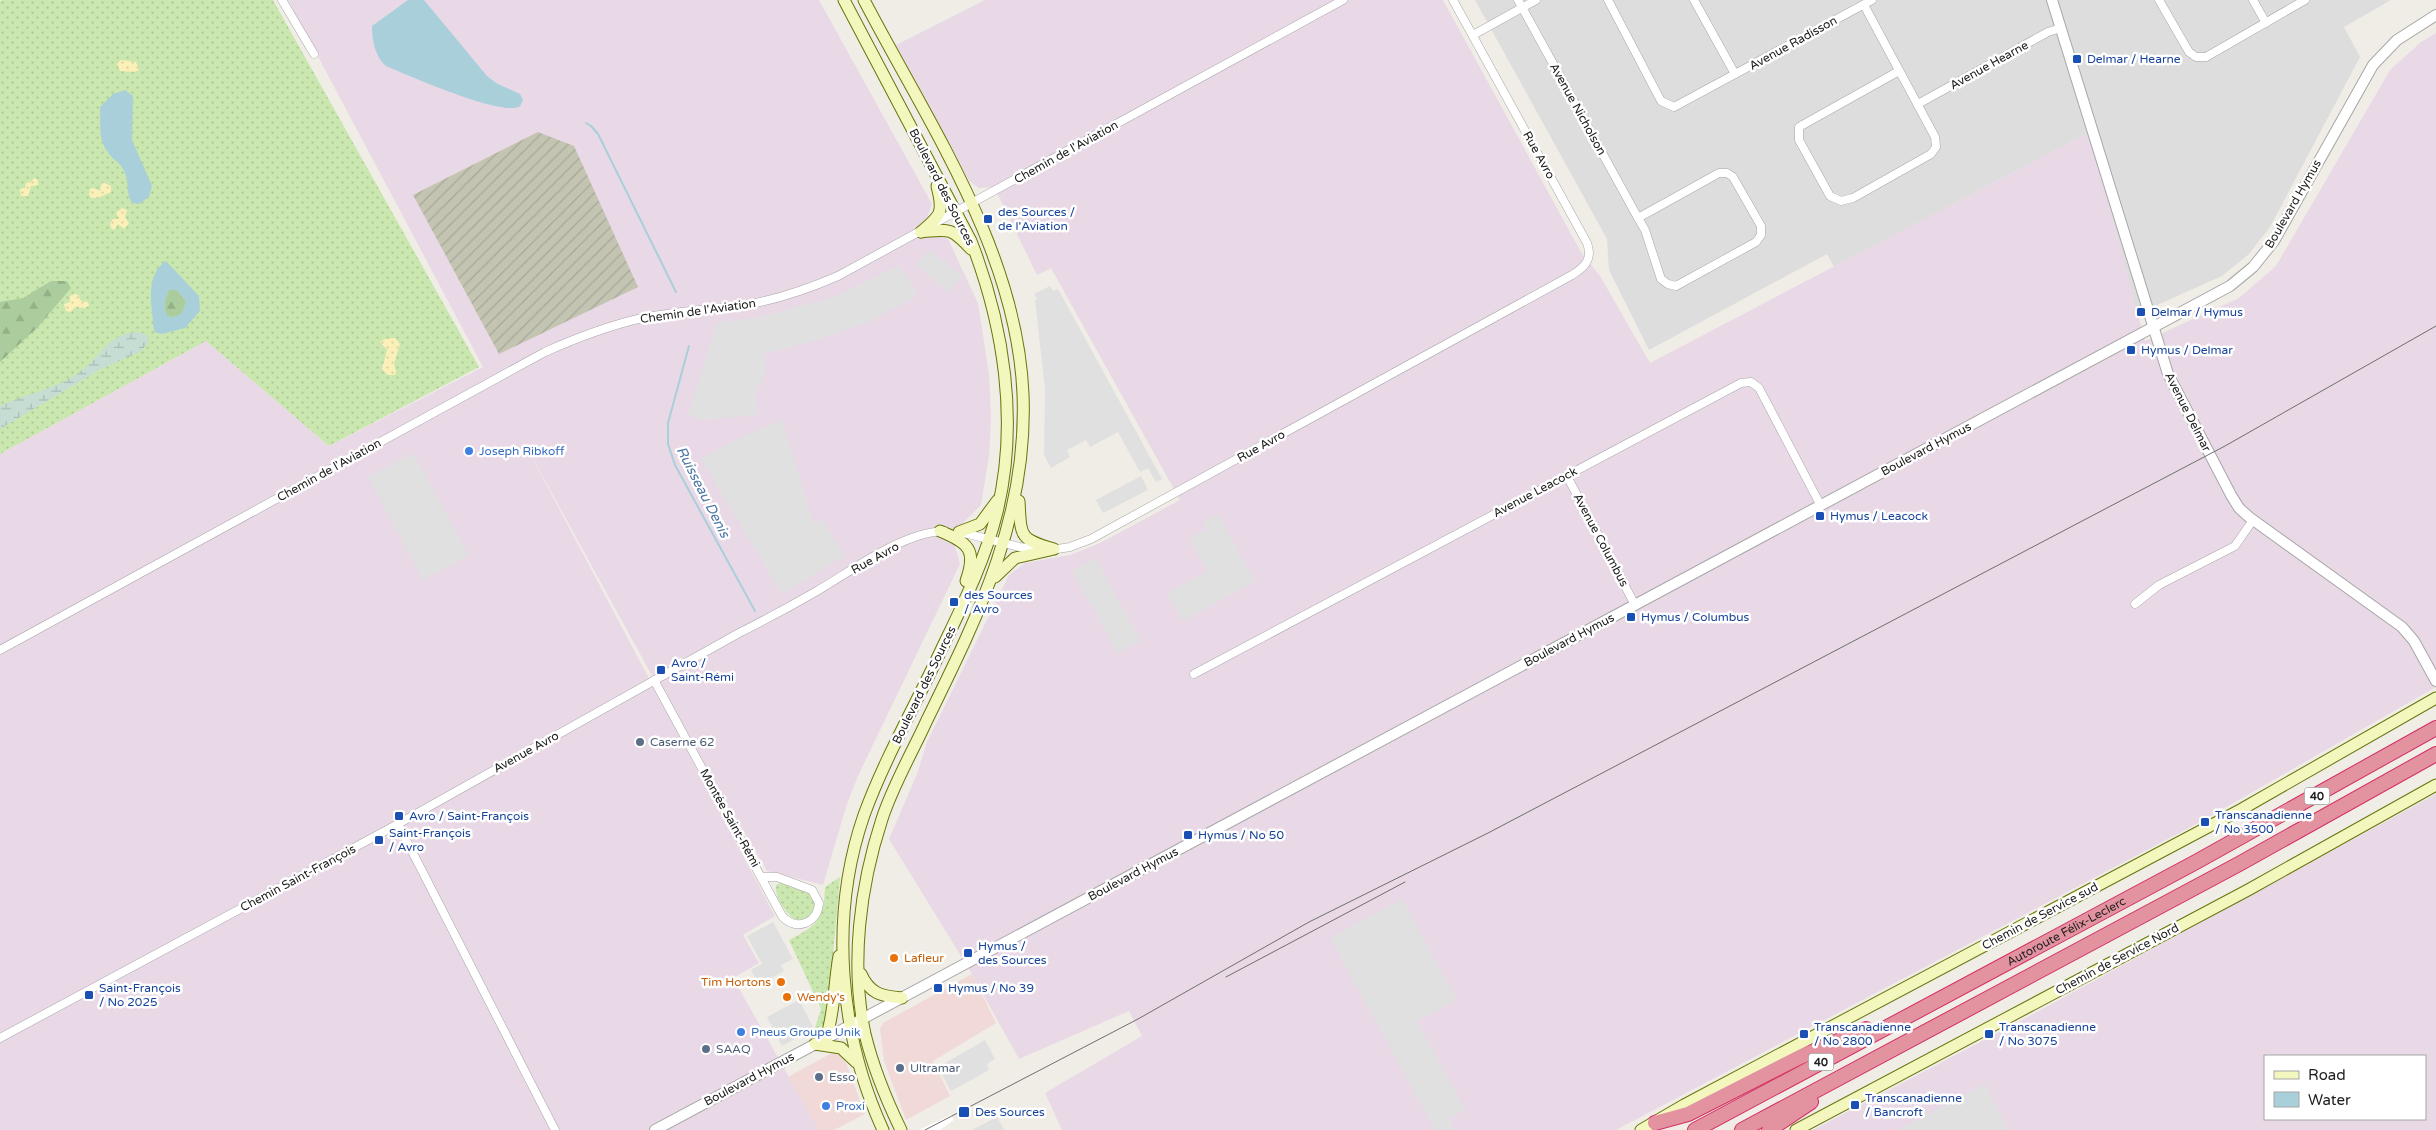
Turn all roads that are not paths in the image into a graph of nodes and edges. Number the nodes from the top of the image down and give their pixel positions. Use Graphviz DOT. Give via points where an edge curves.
graph roads {
  1 [pos="282,0"];
  2 [pos="844,0"];
  3 [pos="1343,0"];
  4 [pos="1453,0"];
  5 [pos="1536,0"];
  6 [pos="1608,0"];
  7 [pos="1694,0"];
  8 [pos="1872,0"];
  9 [pos="2052,0"];
  10 [pos="2159,0"];
  11 [pos="2252,0"];
  12 [pos="2305,0"];
  13 [pos="865,2"];
  14 [pos="1520,4"];
  15 [pos="1864,5"];
  16 [pos="2436,14"];
  17 [pos="2266,23"];
  18 [pos="2061,28"];
  19 [pos="1473,35"];
  20 [pos="314,54"];
  21 [pos="1899,71"];
  22 [pos="1736,74"];
  23 [pos="1918,104"];
  24 [pos="932,166"];
  25 [pos="972,205"];
  26 [pos="957,213"];
  27 [pos="1638,218"];
  28 [pos="920,232"];
  29 [pos="976,254"];
  30 [pos="2154,328"];
  31 [pos="1567,476"];
  32 [pos="1018,485"];
  33 [pos="1000,495"];
  34 [pos="1821,506"];
  35 [pos="2253,520"];
  36 [pos="940,531"];
  37 [pos="958,532"];
  38 [pos="989,539"];
  39 [pos="1004,544"];
  40 [pos="1054,550"];
  41 [pos="990,582"];
  42 [pos="2135,604"];
  43 [pos="1635,605"];
  44 [pos="949,633"];
  45 [pos="0,650"];
  46 [pos="1194,674"];
  47 [pos="654,680"];
  48 [pos="2436,681"];
  49 [pos="2436,698"];
  50 [pos="2436,728"];
  51 [pos="2436,754"];
  52 [pos="2436,785"];
  53 [pos="398,824"];
  54 [pos="762,877"];
  55 [pos="844,932"];
  56 [pos="859,970"];
  57 [pos="1948,995"];
  58 [pos="902,998"];
  59 [pos="863,1019"];
  60 [pos="850,1026"];
  61 [pos="0,1038"];
  62 [pos="826,1038"];
  63 [pos="815,1044"];
  64 [pos="1881,1056"];
  65 [pos="858,1066"];
  66 [pos="1655,1123"];
  67 [pos="555,1130"];
  68 [pos="655,1130"];
  69 [pos="883,1130"];
  70 [pos="901,1130"];
  71 [pos="1641,1130"];
  72 [pos="1694,1130"];
  73 [pos="1742,1130"];
  74 [pos="1769,1130"];
  75 [pos="1796,1130"];
  1 -- 20 [label="street"];
  2 -- 24 [label="main road, Boulevard des Sources"];
  3 -- 25 [label="street, Chemin de l'Aviation"];
  4 -- 19 [label="street, Rue Avro"];
  5 -- 14 [label="street"];
  6 -- 22 [label="street" via="1661,102 1674,107"];
  7 -- 22 [label="street, Avenue Radisson"];
  8 -- 15 [label="street, Avenue Radisson"];
  9 -- 18 [label="street, Avenue Delmar"];
  10 -- 17 [label="street" via="2189,52 2196,57 2206,57"];
  11 -- 17 [label="street"];
  12 -- 17 [label="street"];
  13 -- 25 [label="main road, Boulevard des Sources"];
  14 -- 19 [label="street"];
  14 -- 27 [label="street, Avenue Nicholson"];
  15 -- 21 [label="street"];
  15 -- 22 [label="street, Avenue Radisson"];
  16 -- 30 [label="street, Boulevard Hymus" via="2397,40 2369,70 2278,234 2259,261 2230,286"];
  18 -- 23 [label="street, Avenue Hearne" via="2048,32"];
  18 -- 30 [label="street, Avenue Delmar"];
  19 -- 40 [label="street, Rue Avro" via="1587,244 1590,256 1585,266 1091,539"];
  21 -- 23 [label="street"];
  21 -- 23 [label="street" via="1800,127 1799,140 1830,196 1841,201 1853,198 1931,154 1936,147 1935,137"];
  24 -- 26 [label="main road, Boulevard des Sources"];
  24 -- 28 [label="main road" via="942,208 937,219"];
  25 -- 26 [label="street, Chemin de l'Aviation"];
  25 -- 32 [label="main road, Boulevard des Sources" via="1006,293 1018,346 1024,416"];
  26 -- 28 [label="street, Chemin de l'Aviation"];
  26 -- 29 [label="main road, Boulevard des Sources"];
  27 -- 27 [label="street, Avenue Nicholson" via="1661,279 1676,286 1756,242 1761,234 1761,226 1752,209 1733,176 1727,173 1719,173"];
  28 -- 29 [label="main road" via="952,230"];
  28 -- 45 [label="street, Chemin de l'Aviation" via="847,272 793,293 742,305 641,318 557,346"];
  29 -- 33 [label="main road, Boulevard des Sources" via="993,310 1004,367 1006,443"];
  30 -- 34 [label="street, Boulevard Hymus"];
  30 -- 35 [label="street, Avenue Delmar" via="2173,386 2234,500"];
  31 -- 34 [label="street, Avenue Leacock" via="1726,390 1751,382 1759,388"];
  31 -- 43 [label="street, Avenue Columbus"];
  31 -- 46 [label="street, Avenue Leacock"];
  32 -- 39 [label="main road, Boulevard des Sources"];
  32 -- 40 [label="main road" via="1023,534 1032,542"];
  33 -- 37 [label="main road" via="980,524"];
  33 -- 38 [label="main road, Boulevard des Sources"];
  34 -- 43 [label="street, Boulevard Hymus"];
  35 -- 42 [label="street" via="2235,546 2159,585"];
  35 -- 48 [label="street, Avenue Delmar" via="2402,627 2414,641"];
  36 -- 37 [label="street, Rue Avro"];
  36 -- 44 [label="main road" via="964,542 971,558 969,574"];
  36 -- 47 [label="street, Rue Avro" via="899,544"];
  37 -- 38 [label="street, Rue Avro"];
  38 -- 39 [label="street, Rue Avro"];
  38 -- 44 [label="main road, Boulevard des Sources"];
  39 -- 40 [label="street, Rue Avro"];
  39 -- 41 [label="main road, Boulevard des Sources"];
  40 -- 41 [label="main road" via="1015,558"];
  41 -- 56 [label="main road, Boulevard des Sources" via="882,819 864,895"];
  43 -- 58 [label="street, Boulevard Hymus"];
  44 -- 55 [label="main road, Boulevard des Sources" via="864,816 850,872"];
  47 -- 53 [label="street, Avenue Avro"];
  47 -- 54 [label="street, Montée Saint-Rémi"];
  49 -- 66 [label="main road, Chemin de Service sud" via="2246,806"];
  50 -- 57 [label="highway, Autoroute Félix-Leclerc / 40" via="2283,815"];
  51 -- 64 [label="highway, Autoroute Félix-Leclerc / 40"];
  52 -- 75 [label="main road, Chemin de Service Nord" via="2248,890"];
  53 -- 61 [label="street, Chemin Saint-François"];
  53 -- 67 [label="street"];
  54 -- 54 [label="street, Montée Saint-Rémi" via="786,920 803,924 814,918 819,903 812,890 777,877"];
  55 -- 60 [label="main road, Boulevard des Sources"];
  55 -- 62 [label="main road" via="835,978 832,1020"];
  56 -- 58 [label="main road" via="873,992"];
  56 -- 59 [label="main road, Boulevard des Sources"];
  57 -- 66 [label="highway" via="1800,1057 1688,1114"];
  57 -- 72 [label="highway, Autoroute Félix-Leclerc / 40"];
  58 -- 59 [label="street, Boulevard Hymus"];
  59 -- 60 [label="street, Boulevard Hymus"];
  59 -- 70 [label="main road, Boulevard des Sources" via="878,1076"];
  60 -- 62 [label="street, Boulevard Hymus"];
  60 -- 65 [label="main road, Boulevard des Sources"];
  62 -- 63 [label="street, Boulevard Hymus"];
  63 -- 65 [label="main road" via="841,1048"];
  63 -- 68 [label="street, Boulevard Hymus"];
  64 -- 73 [label="highway, Autoroute Félix-Leclerc / 40"];
  64 -- 74 [label="highway"];
  65 -- 69 [label="main road, Boulevard des Sources"];
  66 -- 71 [label="main road, Chemin de Service sud"];
}
